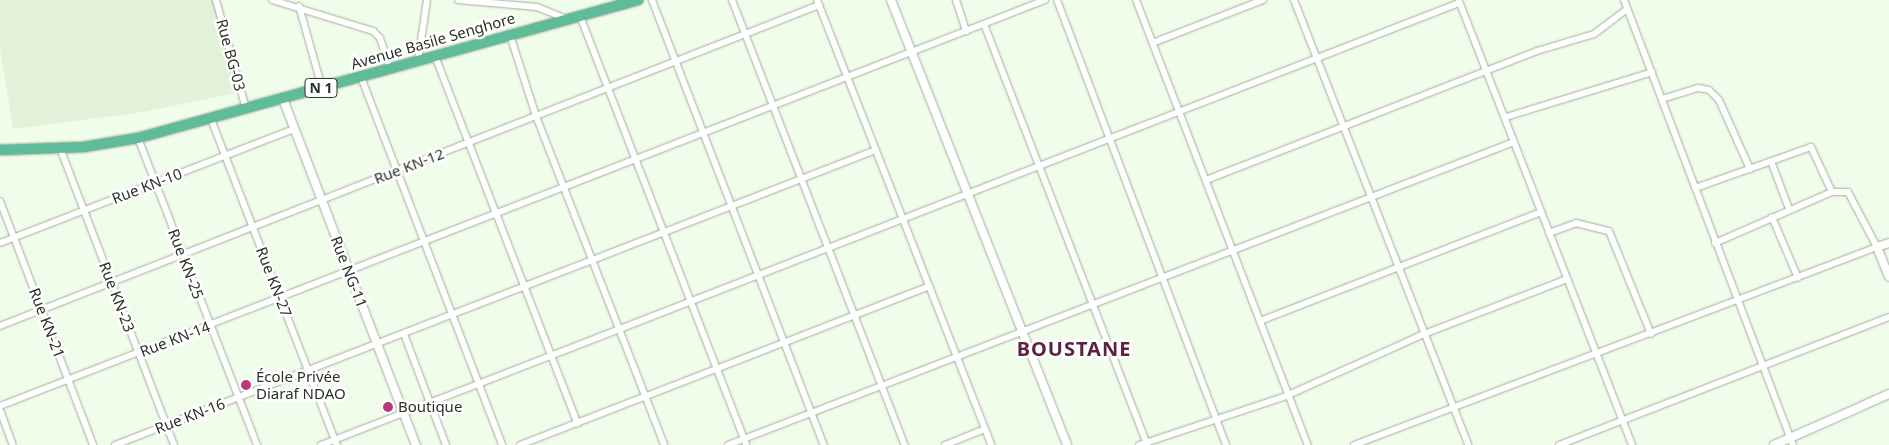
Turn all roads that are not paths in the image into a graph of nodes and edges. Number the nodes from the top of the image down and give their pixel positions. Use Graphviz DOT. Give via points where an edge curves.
graph roads {
  1 [pos="216,0"];
  2 [pos="272,0"];
  3 [pos="427,0"];
  4 [pos="458,0"];
  5 [pos="638,0"];
  6 [pos="652,0"];
  7 [pos="732,0"];
  8 [pos="891,0"];
  9 [pos="956,0"];
  10 [pos="1045,0"];
  11 [pos="1057,0"];
  12 [pos="1136,0"];
  13 [pos="1262,0"];
  14 [pos="1294,0"];
  15 [pos="1624,0"];
  16 [pos="621,2"];
  17 [pos="818,2"];
  18 [pos="1459,2"];
  19 [pos="298,6"];
  20 [pos="1627,9"];
  21 [pos="580,16"];
  22 [pos="567,19"];
  23 [pos="984,24"];
  24 [pos="966,31"];
  25 [pos="745,34"];
  26 [pos="510,35"];
  27 [pos="1155,42"];
  28 [pos="911,53"];
  29 [pos="435,56"];
  30 [pos="1317,58"];
  31 [pos="418,61"];
  32 [pos="676,61"];
  33 [pos="390,70"];
  34 [pos="1486,71"];
  35 [pos="1652,72"];
  36 [pos="362,77"];
  37 [pos="848,77"];
  38 [pos="322,88"];
  39 [pos="606,88"];
  40 [pos="283,99"];
  41 [pos="1662,99"];
  42 [pos="773,106"];
  43 [pos="246,109"];
  44 [pos="1179,112"];
  45 [pos="536,116"];
  46 [pos="1506,117"];
  47 [pos="212,119"];
  48 [pos="1343,126"];
  49 [pos="294,129"];
  50 [pos="704,133"];
  51 [pos="138,138"];
  52 [pos="1109,140"];
  53 [pos="1514,142"];
  54 [pos="468,143"];
  55 [pos="60,148"];
  56 [pos="0,150"];
  57 [pos="876,150"];
  58 [pos="226,155"];
  59 [pos="634,160"];
  60 [pos="1771,161"];
  61 [pos="1039,166"];
  62 [pos="1750,169"];
  63 [pos="397,170"];
  64 [pos="802,179"];
  65 [pos="1206,180"];
  66 [pos="155,183"];
  67 [pos="563,188"];
  68 [pos="1695,188"];
  69 [pos="1832,192"];
  70 [pos="968,194"];
  71 [pos="1371,197"];
  72 [pos="322,200"];
  73 [pos="0,201"];
  74 [pos="732,206"];
  75 [pos="1789,209"];
  76 [pos="84,210"];
  77 [pos="1541,212"];
  78 [pos="496,214"];
  79 [pos="1772,217"];
  80 [pos="903,219"];
  81 [pos="253,227"];
  82 [pos="663,233"];
  83 [pos="1549,233"];
  84 [pos="14,238"];
  85 [pos="424,242"];
  86 [pos="0,243"];
  87 [pos="1715,243"];
  88 [pos="1889,243"];
  89 [pos="1878,247"];
  90 [pos="828,248"];
  91 [pos="1233,251"];
  92 [pos="183,254"];
  93 [pos="592,261"];
  94 [pos="1398,267"];
  95 [pos="349,272"];
  96 [pos="759,275"];
  97 [pos="1163,277"];
  98 [pos="1889,277"];
  99 [pos="1798,278"];
  100 [pos="1567,279"];
  101 [pos="112,282"];
  102 [pos="930,286"];
  103 [pos="524,287"];
  104 [pos="281,298"];
  105 [pos="1737,301"];
  106 [pos="690,302"];
  107 [pos="1093,305"];
  108 [pos="42,310"];
  109 [pos="453,315"];
  110 [pos="854,316"];
  111 [pos="1889,317"];
  112 [pos="1260,321"];
  113 [pos="210,325"];
  114 [pos="0,326"];
  115 [pos="619,330"];
  116 [pos="1022,332"];
  117 [pos="404,334"];
  118 [pos="1424,334"];
  119 [pos="1651,334"];
  120 [pos="785,342"];
  121 [pos="377,344"];
  122 [pos="139,353"];
  123 [pos="1596,355"];
  124 [pos="551,356"];
  125 [pos="957,357"];
  126 [pos="1763,366"];
  127 [pos="716,369"];
  128 [pos="309,370"];
  129 [pos="68,380"];
  130 [pos="479,384"];
  131 [pos="882,386"];
  132 [pos="1889,394"];
  133 [pos="1286,396"];
  134 [pos="645,397"];
  135 [pos="238,398"];
  136 [pos="431,404"];
  137 [pos="0,408"];
  138 [pos="1454,410"];
  139 [pos="404,413"];
  140 [pos="812,413"];
  141 [pos="1215,417"];
  142 [pos="1622,421"];
  143 [pos="577,423"];
  144 [pos="167,425"];
  145 [pos="985,430"];
  146 [pos="336,442"];
  147 [pos="744,442"];
  148 [pos="1792,442"];
  149 [pos="1147,444"];
  150 [pos="14,445"];
  151 [pos="93,445"];
  152 [pos="115,445"];
  153 [pos="174,445"];
  154 [pos="257,445"];
  155 [pos="321,445"];
  156 [pos="416,445"];
  157 [pos="446,445"];
  158 [pos="502,445"];
  159 [pos="520,445"];
  160 [pos="664,445"];
  161 [pos="728,445"];
  162 [pos="824,445"];
  163 [pos="905,445"];
  164 [pos="945,445"];
  165 [pos="991,445"];
  166 [pos="1067,445"];
  167 [pos="1139,445"];
  168 [pos="1226,445"];
  169 [pos="1308,445"];
  170 [pos="1354,445"];
  171 [pos="1468,445"];
  172 [pos="1559,445"];
  173 [pos="1632,445"];
  174 [pos="1774,445"];
  1 -- 43 [label="street, Rue BG-03"];
  2 -- 19 [label="street"];
  3 -- 31 [label="street"];
  4 -- 22 [label="street" via="537,7"];
  5 -- 16 [label="highway, Avenue Basile Senghore / N 1"];
  6 -- 32 [label="street"];
  7 -- 25 [label="street"];
  8 -- 28 [label="street"];
  9 -- 24 [label="street"];
  10 -- 23 [label="street, Rue KN-14"];
  11 -- 52 [label="street"];
  12 -- 27 [label="street"];
  13 -- 27 [label="street"];
  14 -- 30 [label="street"];
  15 -- 20 [label="street"];
  16 -- 21 [label="highway, Avenue Basile Senghore / N 1"];
  17 -- 25 [label="street, Rue KN-12"];
  17 -- 37 [label="street"];
  18 -- 30 [label="street"];
  18 -- 34 [label="street"];
  19 -- 33 [label="street" via="373,31 380,38"];
  19 -- 38 [label="street"];
  20 -- 34 [label="street" via="1605,30"];
  20 -- 35 [label="street"];
  21 -- 22 [label="highway, Avenue Basile Senghore / N 1"];
  21 -- 39 [label="street"];
  22 -- 26 [label="highway, Avenue Basile Senghore / N 1"];
  23 -- 24 [label="street, Rue KN-14"];
  23 -- 61 [label="street"];
  24 -- 28 [label="street, Rue KN-14"];
  25 -- 32 [label="street, Rue KN-12"];
  25 -- 42 [label="street"];
  26 -- 29 [label="highway, Avenue Basile Senghore / N 1"];
  26 -- 45 [label="street"];
  27 -- 44 [label="street"];
  28 -- 37 [label="street, Rue KN-14"];
  28 -- 70 [label="street"];
  29 -- 31 [label="highway, Avenue Basile Senghore / N 1"];
  29 -- 54 [label="street"];
  30 -- 44 [label="street"];
  30 -- 48 [label="street"];
  31 -- 33 [label="highway, Avenue Basile Senghore / N 1"];
  32 -- 39 [label="street, Rue KN-12"];
  32 -- 50 [label="street"];
  33 -- 36 [label="highway, Avenue Basile Senghore / N 1"];
  34 -- 46 [label="street"];
  34 -- 48 [label="street"];
  35 -- 41 [label="street"];
  35 -- 46 [label="street"];
  36 -- 38 [label="highway, Avenue Basile Senghore / N 1"];
  36 -- 63 [label="street"];
  37 -- 42 [label="street, Rue KN-14"];
  37 -- 57 [label="street"];
  38 -- 40 [label="highway, Avenue Basile Senghore / N 1"];
  39 -- 45 [label="street, Rue KN-12"];
  39 -- 59 [label="street"];
  40 -- 43 [label="highway, Avenue Basile Senghore / N 1"];
  40 -- 49 [label="street, Rue NG-11"];
  41 -- 62 [label="street" via="1698,88 1709,90 1719,100"];
  41 -- 68 [label="street"];
  42 -- 50 [label="street, Rue KN-14"];
  42 -- 64 [label="street"];
  43 -- 47 [label="highway, Avenue Basile Senghore / N 1"];
  44 -- 52 [label="street"];
  44 -- 65 [label="street"];
  45 -- 54 [label="street, Rue KN-12"];
  45 -- 67 [label="street"];
  46 -- 53 [label="street"];
  47 -- 51 [label="highway, Avenue Basile Senghore / N 1"];
  47 -- 58 [label="street, Rue KN-27"];
  48 -- 65 [label="street"];
  48 -- 71 [label="street"];
  49 -- 58 [label="street, Rue KN-10"];
  49 -- 72 [label="street, Rue NG-11"];
  50 -- 59 [label="street, Rue KN-14"];
  50 -- 74 [label="street"];
  51 -- 55 [label="highway, Avenue Basile Senghore / N 1"];
  51 -- 66 [label="street, Rue KN-25"];
  52 -- 61 [label="street"];
  52 -- 97 [label="street"];
  53 -- 71 [label="street"];
  53 -- 77 [label="street"];
  54 -- 63 [label="street, Rue KN-12"];
  54 -- 78 [label="street"];
  55 -- 56 [label="highway, Avenue Basile Senghore / N 1"];
  55 -- 76 [label="street, Rue KN-23"];
  57 -- 64 [label="street, Rue KN-16"];
  57 -- 80 [label="street"];
  58 -- 66 [label="street, Rue KN-10"];
  58 -- 81 [label="street, Rue KN-27"];
  59 -- 67 [label="street, Rue KN-14"];
  59 -- 82 [label="street"];
  60 -- 62 [label="street"];
  60 -- 69 [label="street" via="1810,147"];
  60 -- 75 [label="street"];
  61 -- 70 [label="street"];
  61 -- 107 [label="street"];
  62 -- 68 [label="street"];
  63 -- 72 [label="street, Rue KN-12"];
  63 -- 85 [label="street"];
  64 -- 74 [label="street, Rue KN-16"];
  64 -- 90 [label="street"];
  65 -- 91 [label="street"];
  66 -- 76 [label="street, Rue KN-10"];
  66 -- 92 [label="street, Rue KN-25"];
  67 -- 78 [label="street, Rue KN-14"];
  67 -- 93 [label="street"];
  68 -- 87 [label="street"];
  69 -- 75 [label="street"];
  69 -- 89 [label="street" via="1848,192"];
  70 -- 80 [label="street"];
  70 -- 116 [label="street"];
  71 -- 91 [label="street"];
  71 -- 94 [label="street"];
  72 -- 81 [label="street, Rue KN-12"];
  72 -- 95 [label="street, Rue NG-11"];
  73 -- 84 [label="street, Rue KN-21"];
  74 -- 82 [label="street, Rue KN-16"];
  74 -- 96 [label="street"];
  75 -- 79 [label="street"];
  76 -- 84 [label="street, Rue KN-10"];
  76 -- 101 [label="street, Rue KN-23"];
  77 -- 83 [label="street"];
  77 -- 94 [label="street"];
  78 -- 85 [label="street, Rue KN-14"];
  78 -- 103 [label="street"];
  79 -- 87 [label="street"];
  79 -- 99 [label="street"];
  80 -- 90 [label="street"];
  80 -- 102 [label="street"];
  81 -- 92 [label="street, Rue KN-12"];
  81 -- 104 [label="street, Rue KN-27"];
  82 -- 93 [label="street, Rue KN-16"];
  82 -- 106 [label="street"];
  83 -- 100 [label="street"];
  83 -- 119 [label="street" via="1576,223 1609,231"];
  84 -- 86 [label="street, Rue KN-10"];
  84 -- 108 [label="street, Rue KN-21"];
  85 -- 95 [label="street, Rue KN-14"];
  85 -- 109 [label="street"];
  87 -- 105 [label="street"];
  88 -- 89 [label="street"];
  89 -- 98 [label="street"];
  89 -- 99 [label="street"];
  90 -- 96 [label="street"];
  90 -- 110 [label="street"];
  91 -- 97 [label="street"];
  91 -- 112 [label="street"];
  92 -- 101 [label="street, Rue KN-12"];
  92 -- 113 [label="street, Rue KN-25"];
  93 -- 103 [label="street, Rue KN-16"];
  93 -- 115 [label="street"];
  94 -- 112 [label="street"];
  94 -- 118 [label="street"];
  95 -- 104 [label="street, Rue KN-14"];
  95 -- 121 [label="street, Rue NG-11"];
  96 -- 106 [label="street"];
  96 -- 120 [label="street"];
  97 -- 107 [label="street"];
  97 -- 141 [label="street"];
  99 -- 105 [label="street"];
  100 -- 118 [label="street"];
  100 -- 123 [label="street"];
  101 -- 108 [label="street, Rue KN-12"];
  101 -- 122 [label="street, Rue KN-23"];
  102 -- 110 [label="street"];
  102 -- 125 [label="street"];
  103 -- 109 [label="street, Rue KN-16"];
  103 -- 124 [label="street"];
  104 -- 113 [label="street, Rue KN-14"];
  104 -- 128 [label="street, Rue KN-27"];
  105 -- 119 [label="street"];
  105 -- 126 [label="street"];
  106 -- 115 [label="street"];
  106 -- 127 [label="street"];
  107 -- 116 [label="street"];
  107 -- 149 [label="street"];
  108 -- 114 [label="street, Rue KN-12"];
  108 -- 129 [label="street, Rue KN-21"];
  109 -- 117 [label="street, Rue KN-16"];
  109 -- 130 [label="street"];
  110 -- 120 [label="street"];
  110 -- 131 [label="street"];
  111 -- 126 [label="street"];
  112 -- 133 [label="street"];
  113 -- 122 [label="street, Rue KN-14"];
  113 -- 135 [label="street, Rue KN-25"];
  115 -- 124 [label="street"];
  115 -- 134 [label="street"];
  116 -- 125 [label="street"];
  116 -- 166 [label="street"];
  117 -- 121 [label="street, Rue KN-16"];
  117 -- 136 [label="street"];
  118 -- 133 [label="street"];
  118 -- 138 [label="street"];
  119 -- 123 [label="street"];
  120 -- 127 [label="street"];
  120 -- 140 [label="street"];
  121 -- 128 [label="street, Rue KN-16"];
  121 -- 139 [label="street, Rue NG-11"];
  122 -- 129 [label="street, Rue KN-14"];
  122 -- 144 [label="street, Rue KN-23"];
  123 -- 138 [label="street"];
  123 -- 142 [label="street"];
  124 -- 130 [label="street"];
  124 -- 143 [label="street"];
  125 -- 131 [label="street"];
  125 -- 145 [label="street"];
  126 -- 142 [label="street"];
  126 -- 148 [label="street"];
  127 -- 134 [label="street"];
  127 -- 147 [label="street"];
  128 -- 135 [label="street, Rue KN-16"];
  128 -- 146 [label="street, Rue KN-27"];
  129 -- 137 [label="street, Rue KN-14"];
  129 -- 151 [label="street, Rue KN-21"];
  130 -- 136 [label="street"];
  130 -- 158 [label="street"];
  131 -- 140 [label="street"];
  131 -- 163 [label="street"];
  132 -- 148 [label="street"];
  133 -- 141 [label="street"];
  133 -- 169 [label="street"];
  134 -- 143 [label="street"];
  134 -- 160 [label="street"];
  135 -- 144 [label="street, Rue KN-16"];
  135 -- 154 [label="street, Rue KN-25"];
  136 -- 139 [label="street"];
  136 -- 157 [label="street"];
  137 -- 150 [label="street"];
  138 -- 170 [label="street"];
  138 -- 171 [label="street"];
  139 -- 146 [label="street"];
  139 -- 156 [label="street, Rue NG-11"];
  140 -- 147 [label="street"];
  140 -- 162 [label="street"];
  141 -- 149 [label="street"];
  141 -- 168 [label="street"];
  142 -- 172 [label="street"];
  142 -- 173 [label="street"];
  143 -- 159 [label="street"];
  144 -- 152 [label="street, Rue KN-16"];
  144 -- 153 [label="street, Rue KN-23"];
  145 -- 164 [label="street"];
  145 -- 165 [label="street"];
  146 -- 155 [label="street"];
  147 -- 161 [label="street"];
  148 -- 174 [label="street"];
  149 -- 167 [label="street"];
}
